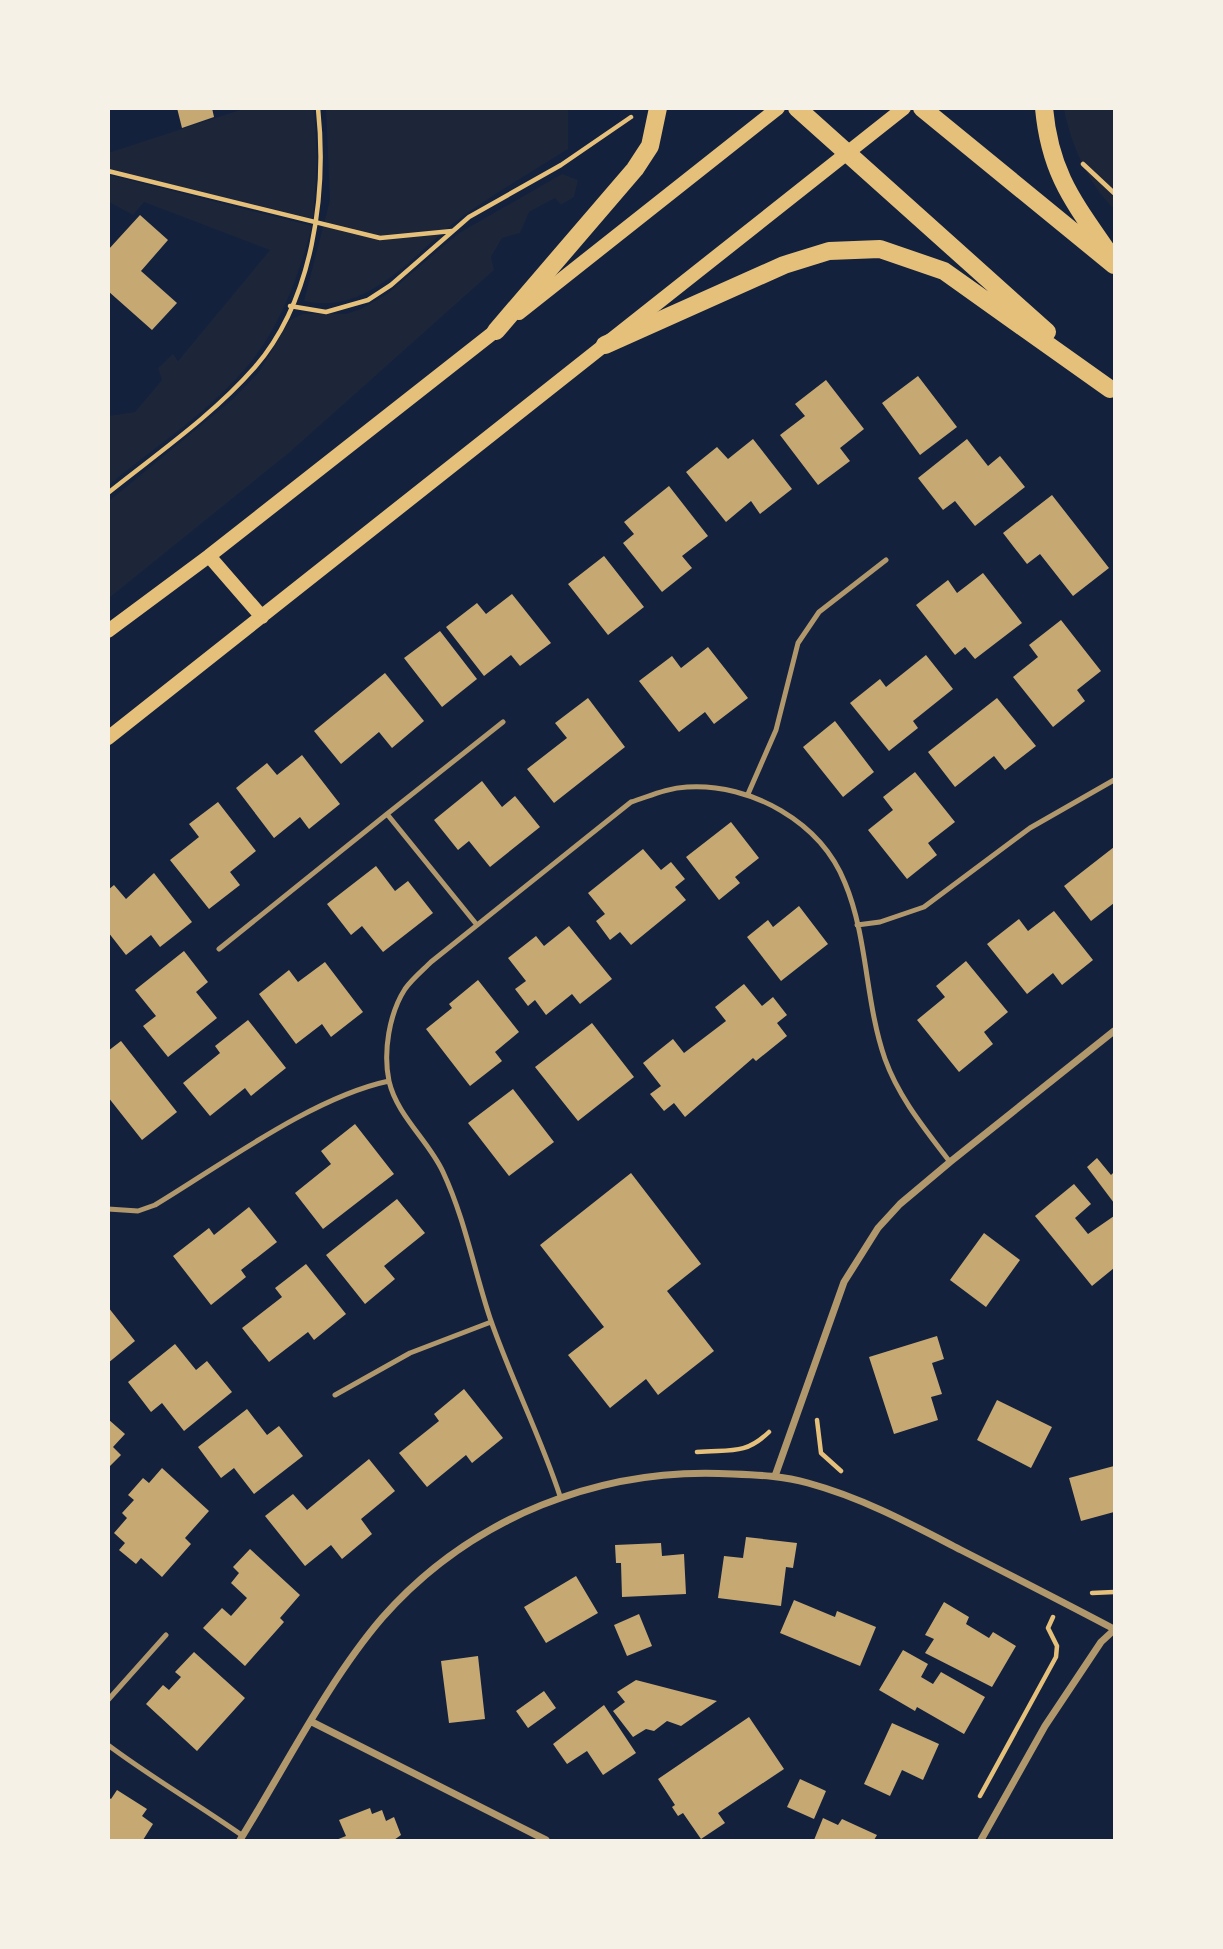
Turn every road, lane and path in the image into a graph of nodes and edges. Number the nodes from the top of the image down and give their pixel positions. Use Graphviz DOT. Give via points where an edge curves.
graph roads {
  1 [pos="318,108"];
  2 [pos="658,108"];
  3 [pos="778,108"];
  4 [pos="797,108"];
  5 [pos="904,108"];
  6 [pos="922,108"];
  7 [pos="1044,108"];
  8 [pos="634,116"];
  9 [pos="847,153"];
  10 [pos="108,171"];
  11 [pos="316,225"];
  12 [pos="452,231"];
  13 [pos="1115,264"];
  14 [pos="290,306"];
  15 [pos="496,331"];
  16 [pos="606,345"];
  17 [pos="1112,391"];
  18 [pos="108,493"];
  19 [pos="209,556"];
  20 [pos="886,560"];
  21 [pos="262,617"];
  22 [pos="108,631"];
  23 [pos="503,722"];
  24 [pos="108,738"];
  25 [pos="1115,780"];
  26 [pos="748,794"];
  27 [pos="387,814"];
  28 [pos="477,925"];
  29 [pos="857,925"];
  30 [pos="219,949"];
  31 [pos="1115,1031"];
  32 [pos="389,1081"];
  33 [pos="950,1162"];
  34 [pos="108,1209"];
  35 [pos="491,1322"];
  36 [pos="335,1395"];
  37 [pos="772,1429"];
  38 [pos="684,1453"];
  39 [pos="775,1476"];
  40 [pos="560,1496"];
  41 [pos="1053,1617"];
  42 [pos="1115,1630"];
  43 [pos="166,1635"];
  44 [pos="108,1700"];
  45 [pos="312,1722"];
  46 [pos="108,1745"];
  47 [pos="977,1802"];
  48 [pos="242,1838"];
  49 [pos="546,1840"];
  50 [pos="981,1840"];
  1 -- 11 [label="path" via="322,173"];
  2 -- 15 [label="main road" via="650,146 635,169"];
  3 -- 15 [label="main road"];
  4 -- 9 [label="main road"];
  5 -- 9 [label="main road"];
  6 -- 13 [label="main road"];
  7 -- 13 [label="main road" via="1047,144 1063,187"];
  8 -- 12 [label="path"];
  9 -- 16 [label="main road"];
  9 -- 17 [label="main road"];
  10 -- 11 [label="path"];
  11 -- 12 [label="path" via="380,238"];
  11 -- 14 [label="path"];
  12 -- 14 [label="path" via="368,300 326,312"];
  14 -- 18 [label="path" via="256,366 220,403"];
  15 -- 19 [label="main road"];
  16 -- 17 [label="main road" via="784,265 829,251 880,249 944,271"];
  16 -- 21 [label="main road"];
  19 -- 21 [label="main road"];
  19 -- 22 [label="main road"];
  20 -- 26 [label="lane" via="819,612 798,643 776,730"];
  21 -- 24 [label="main road"];
  23 -- 27 [label="lane"];
  25 -- 29 [label="lane" via="1030,828 924,907"];
  26 -- 28 [label="lane" via="687,787 631,802"];
  26 -- 29 [label="lane" via="787,816 823,845 845,883"];
  27 -- 28 [label="lane"];
  27 -- 30 [label="lane"];
  28 -- 32 [label="lane" via="405,989 391,1023"];
  29 -- 33 [label="lane" via="886,1059 908,1107"];
  31 -- 33 [label="street"];
  32 -- 34 [label="lane" via="320,1106 155,1205 138,1211"];
  32 -- 35 [label="lane" via="395,1098 442,1170"];
  33 -- 39 [label="street" via="878,1228 844,1282"];
  35 -- 36 [label="lane" via="410,1353"];
  35 -- 40 [label="lane"];
  37 -- 38 [label="path" via="756,1445 733,1452"];
  39 -- 40 [label="street" via="691,1472 637,1476"];
  39 -- 42 [label="street" via="872,1504"];
  40 -- 45 [label="street" via="493,1528 433,1569 382,1618"];
  41 -- 47 [label="path" via="1048,1628 1057,1646 1056,1657"];
  42 -- 50 [label="street" via="1101,1642 1045,1726"];
  43 -- 44 [label="lane"];
  45 -- 48 [label="street"];
  45 -- 49 [label="street"];
  46 -- 48 [label="lane"];
}
